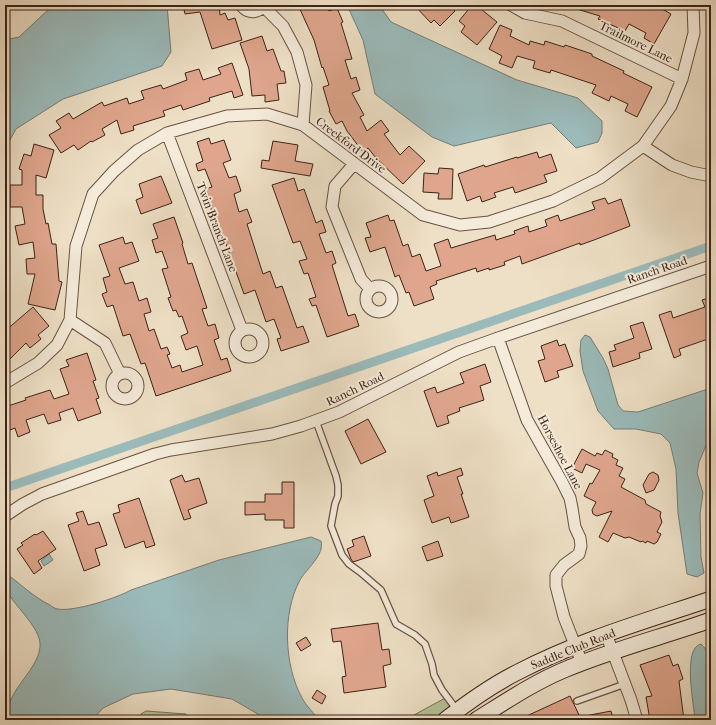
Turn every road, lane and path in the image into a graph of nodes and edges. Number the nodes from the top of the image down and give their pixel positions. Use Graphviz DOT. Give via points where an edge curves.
graph roads {
  1 [pos="241,5"];
  2 [pos="511,5"];
  3 [pos="693,5"];
  4 [pos="264,6"];
  5 [pos="682,79"];
  6 [pos="303,125"];
  7 [pos="167,133"];
  8 [pos="643,146"];
  9 [pos="354,164"];
  10 [pos="711,176"];
  11 [pos="711,266"];
  12 [pos="370,289"];
  13 [pos="70,320"];
  14 [pos="242,330"];
  15 [pos="498,338"];
  16 [pos="120,374"];
  17 [pos="5,383"];
  18 [pos="316,421"];
  19 [pos="5,516"];
  20 [pos="711,598"];
  21 [pos="711,620"];
  22 [pos="606,634"];
  23 [pos="575,646"];
  24 [pos="613,652"];
  25 [pos="582,663"];
  26 [pos="625,684"];
  27 [pos="577,701"];
  28 [pos="457,710"];
  29 [pos="445,720"];
  30 [pos="476,720"];
  31 [pos="637,720"];
  1 -- 4 [label="street" via="245,10 253,12"];
  2 -- 5 [label="street, Trailmore Lane" via="525,13 562,20"];
  3 -- 5 [label="street, Creekford Drive" via="694,34"];
  4 -- 6 [label="street" via="283,26 297,52 306,85"];
  5 -- 8 [label="street, Creekford Drive" via="671,106"];
  6 -- 7 [label="street, Creekford Drive" via="267,114 227,116"];
  6 -- 9 [label="street, Creekford Drive"];
  7 -- 13 [label="street, Creekford Drive" via="138,150 114,171 94,194 76,246"];
  7 -- 14 [label="street, Twin Branch Lane"];
  8 -- 9 [label="street, Creekford Drive" via="600,178 553,201 489,222 460,224 423,215"];
  8 -- 10 [label="street" via="672,165"];
  9 -- 12 [label="street" via="335,186 332,207 361,280"];
  11 -- 15 [label="street, Ranch Road"];
  13 -- 16 [label="street" via="105,342"];
  13 -- 17 [label="street, Creekford Drive" via="57,345 38,364"];
  15 -- 18 [label="street, Ranch Road" via="459,352"];
  15 -- 23 [label="street, Horseshoe Lane" via="527,420 570,498 581,546 579,554 556,575 556,586"];
  18 -- 19 [label="street, Ranch Road" via="272,434 155,454 42,494"];
  18 -- 28 [label="lane" via="338,485 331,526 342,555 349,564 381,590 396,624 425,644 437,680"];
  20 -- 22 [label="street, Saddle Club Road"];
  21 -- 24 [label="street, Saddle Club Road"];
  22 -- 23 [label="street, Saddle Club Road"];
  22 -- 24 [label="street"];
  23 -- 25 [label="street, Horseshoe Lane"];
  23 -- 28 [label="street, Saddle Club Road" via="518,672"];
  24 -- 25 [label="street, Saddle Club Road"];
  24 -- 26 [label="street"];
  25 -- 30 [label="street, Saddle Club Road" via="536,683"];
  26 -- 27 [label="lane"];
  26 -- 31 [label="street"];
  28 -- 29 [label="street, Saddle Club Road"];
}
